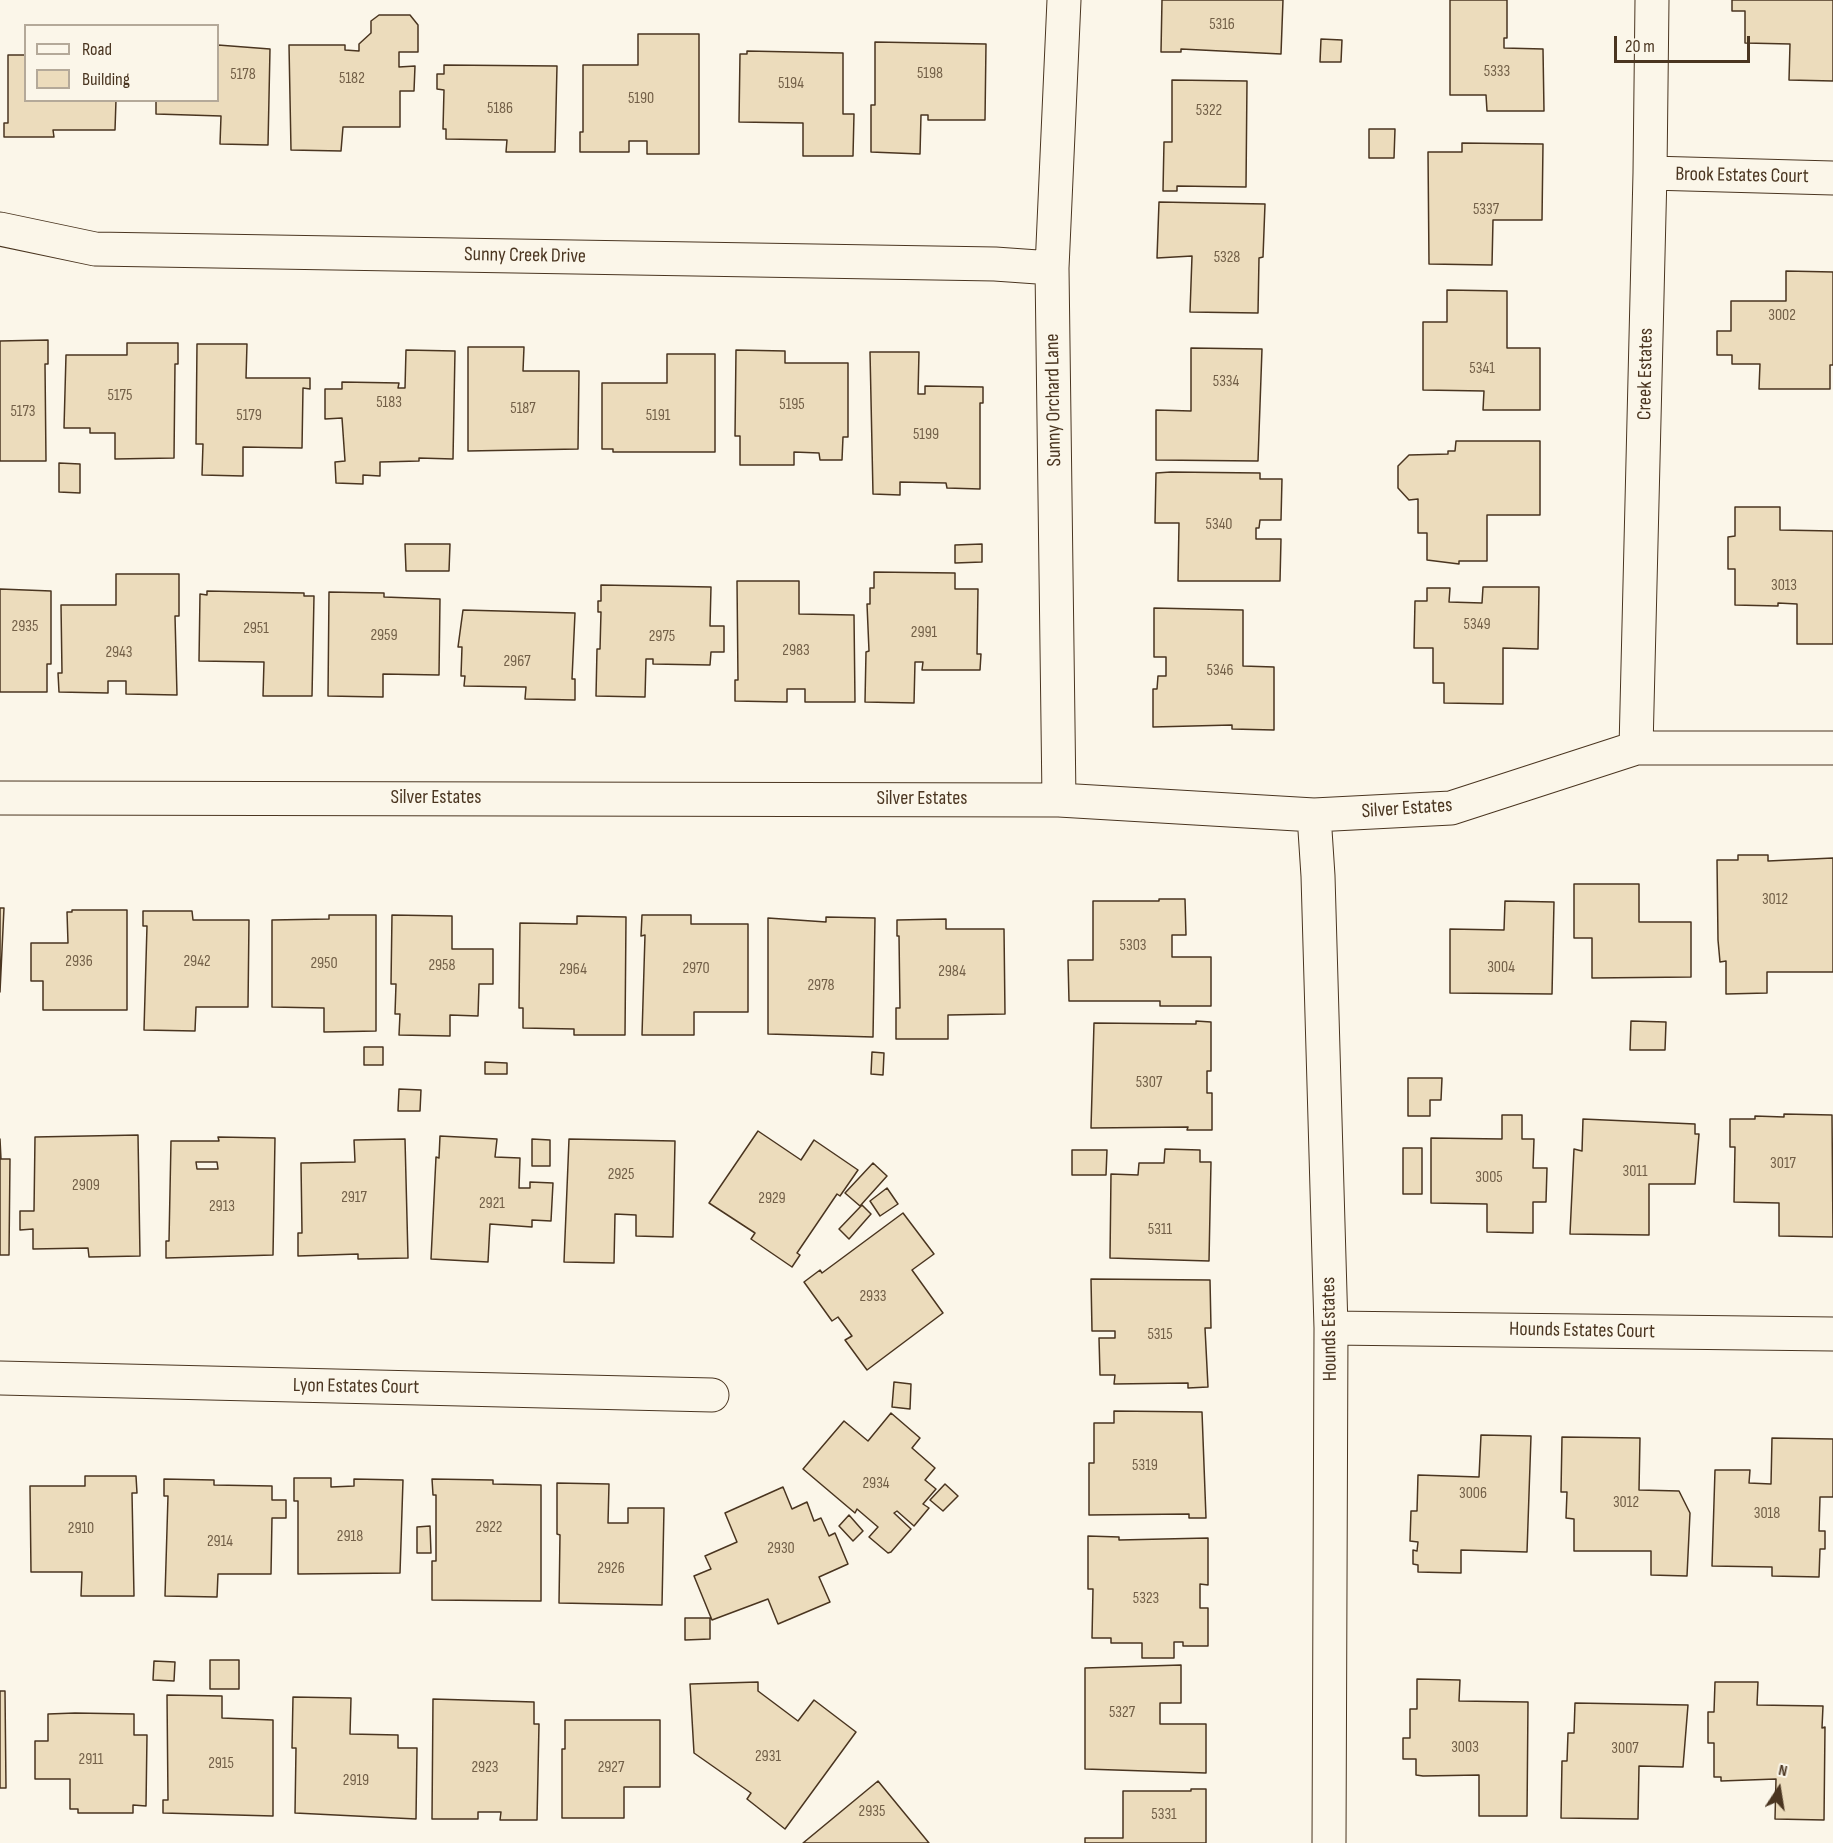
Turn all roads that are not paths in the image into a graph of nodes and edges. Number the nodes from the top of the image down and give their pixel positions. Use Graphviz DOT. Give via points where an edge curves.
graph roads {
  1 [pos="1064,0"];
  2 [pos="1652,0"];
  3 [pos="1650,173"];
  4 [pos="1833,178"];
  5 [pos="0,229"];
  6 [pos="1052,268"];
  7 [pos="1636,748"];
  8 [pos="1833,748"];
  9 [pos="0,798"];
  10 [pos="1059,800"];
  11 [pos="1314,815"];
  12 [pos="1331,1328"];
  13 [pos="1833,1334"];
  14 [pos="0,1378"];
  15 [pos="712,1395"];
  16 [pos="1329,1843"];
  1 -- 6 [label="street, Sunny Orchard Lane"];
  2 -- 3 [label="street, Creek Estates"];
  3 -- 4 [label="street, Brook Estates Court"];
  3 -- 7 [label="street, Creek Estates"];
  5 -- 6 [label="street, Sunny Creek Drive" via="95,249"];
  6 -- 10 [label="street, Sunny Orchard Lane"];
  7 -- 8 [label="street, Silver Estates"];
  7 -- 11 [label="street, Silver Estates" via="1451,808"];
  9 -- 10 [label="street, Silver Estates"];
  10 -- 11 [label="street, Silver Estates"];
  11 -- 12 [label="street, Hounds Estates"];
  12 -- 13 [label="street, Hounds Estates Court"];
  12 -- 16 [label="street, Hounds Estates"];
  14 -- 15 [label="street, Lyon Estates Court"];
}
